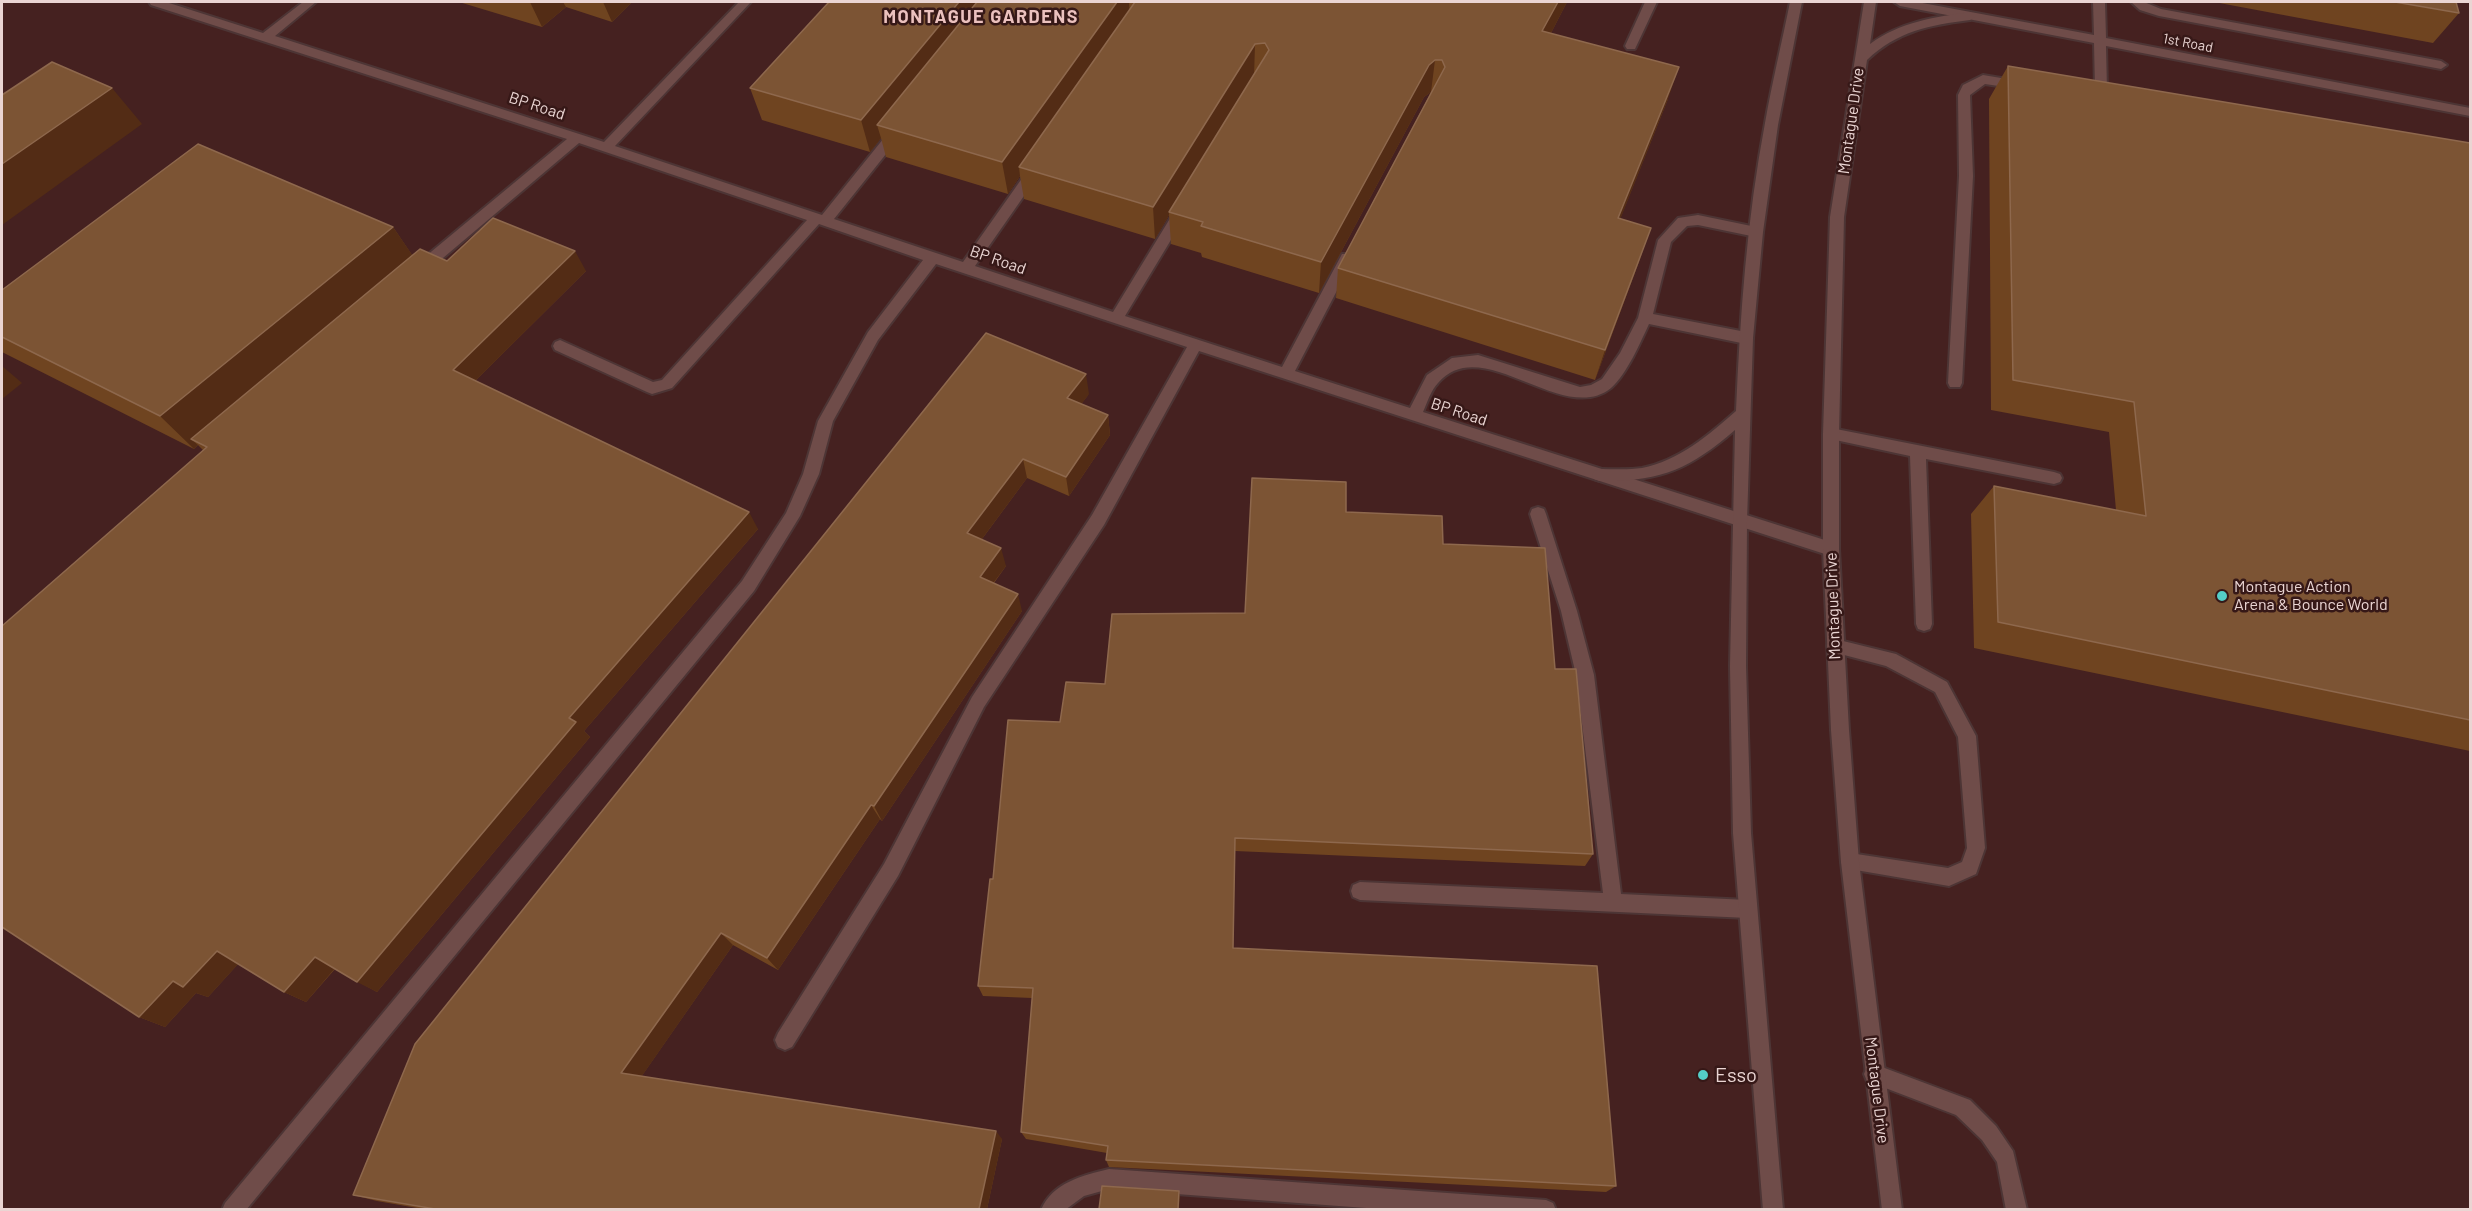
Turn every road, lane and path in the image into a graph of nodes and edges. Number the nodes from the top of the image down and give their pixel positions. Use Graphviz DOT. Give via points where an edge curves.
graph roads {
  1 [pos="155,2"];
  2 [pos="310,2"];
  3 [pos="745,2"];
  4 [pos="1652,2"];
  5 [pos="1796,2"];
  6 [pos="1870,2"];
  7 [pos="1900,2"];
  8 [pos="2099,2"];
  9 [pos="2137,2"];
  10 [pos="1970,16"];
  11 [pos="267,36"];
  12 [pos="2099,41"];
  13 [pos="1631,46"];
  14 [pos="1860,60"];
  15 [pos="2441,64"];
  16 [pos="2030,87"];
  17 [pos="2077,95"];
  18 [pos="2470,112"];
  19 [pos="905,120"];
  20 [pos="578,138"];
  21 [pos="606,148"];
  22 [pos="1041,161"];
  23 [pos="1188,200"];
  24 [pos="821,220"];
  25 [pos="1756,232"];
  26 [pos="1353,246"];
  27 [pos="933,257"];
  28 [pos="966,268"];
  29 [pos="407,280"];
  30 [pos="1645,318"];
  31 [pos="1116,319"];
  32 [pos="1746,338"];
  33 [pos="1196,344"];
  34 [pos="560,346"];
  35 [pos="1286,373"];
  36 [pos="1955,383"];
  37 [pos="1742,414"];
  38 [pos="1413,416"];
  39 [pos="1831,434"];
  40 [pos="1918,453"];
  41 [pos="1600,475"];
  42 [pos="2054,478"];
  43 [pos="1538,514"];
  44 [pos="1739,520"];
  45 [pos="1831,549"];
  46 [pos="1924,624"];
  47 [pos="1835,646"];
  48 [pos="1850,862"];
  49 [pos="1360,891"];
  50 [pos="1613,902"];
  51 [pos="1748,909"];
  52 [pos="784,1040"];
  53 [pos="1874,1074"];
  54 [pos="232,1209"];
  55 [pos="1051,1209"];
  56 [pos="1546,1209"];
  57 [pos="1773,1209"];
  58 [pos="1892,1209"];
  59 [pos="2017,1209"];
  1 -- 11 [label="main road, BP Road"];
  2 -- 11 [label="main road"];
  3 -- 21 [label="main road"];
  4 -- 13 [label="main road"];
  5 -- 25 [label="main road" via="1771,125"];
  6 -- 14 [label="main road, Montague Drive"];
  7 -- 10 [label="main road, 1st Road"];
  8 -- 12 [label="main road"];
  9 -- 15 [label="main road" via="2159,12"];
  10 -- 12 [label="main road, 1st Road"];
  10 -- 14 [label="main road" via="1902,28 1877,42"];
  11 -- 20 [label="main road, BP Road"];
  12 -- 17 [label="main road" via="2101,91 2092,97"];
  12 -- 18 [label="main road, 1st Road"];
  14 -- 39 [label="main road, Montague Drive" via="1837,217"];
  16 -- 36 [label="main road" via="1983,79 1964,95 1966,176"];
  19 -- 24 [label="main road"];
  20 -- 21 [label="main road, BP Road"];
  20 -- 29 [label="main road"];
  21 -- 24 [label="main road, BP Road"];
  22 -- 28 [label="main road"];
  23 -- 31 [label="main road"];
  24 -- 27 [label="main road, BP Road"];
  24 -- 34 [label="main road" via="667,384 652,388"];
  25 -- 30 [label="main road" via="1683,220 1665,240"];
  25 -- 32 [label="main road"];
  26 -- 35 [label="main road"];
  27 -- 28 [label="main road, BP Road"];
  27 -- 54 [label="main road" via="873,336 857,364 826,421 811,474 792,516 748,586"];
  28 -- 31 [label="main road, BP Road"];
  30 -- 32 [label="main road"];
  30 -- 38 [label="main road" via="1626,356 1607,383 1595,390 1580,393 1478,361 1452,364 1432,379"];
  31 -- 33 [label="main road, BP Road"];
  32 -- 37 [label="main road"];
  33 -- 35 [label="main road, BP Road"];
  33 -- 52 [label="main road" via="1098,520 978,702 891,870"];
  35 -- 38 [label="main road, BP Road"];
  37 -- 41 [label="main road" via="1716,439 1683,460 1642,474"];
  37 -- 44 [label="main road"];
  38 -- 41 [label="main road, BP Road"];
  39 -- 40 [label="main road"];
  39 -- 45 [label="main road, Montague Drive"];
  40 -- 42 [label="main road"];
  40 -- 46 [label="main road"];
  41 -- 44 [label="main road, BP Road"];
  43 -- 50 [label="main road" via="1585,675"];
  44 -- 45 [label="main road, BP Road"];
  44 -- 51 [label="main road" via="1739,750"];
  45 -- 47 [label="main road, Montague Drive"];
  47 -- 48 [label="main road, Montague Drive"];
  47 -- 48 [label="main road" via="1890,659 1941,687 1967,736 1976,848 1969,868 1949,877"];
  48 -- 53 [label="main road, Montague Drive"];
  49 -- 50 [label="main road"];
  50 -- 51 [label="main road"];
  51 -- 57 [label="main road"];
  53 -- 58 [label="main road, Montague Drive"];
  53 -- 59 [label="main road" via="1963,1107 1989,1133 2006,1158"];
  55 -- 56 [label="main road" via="1062,1195 1110,1179"];
}
